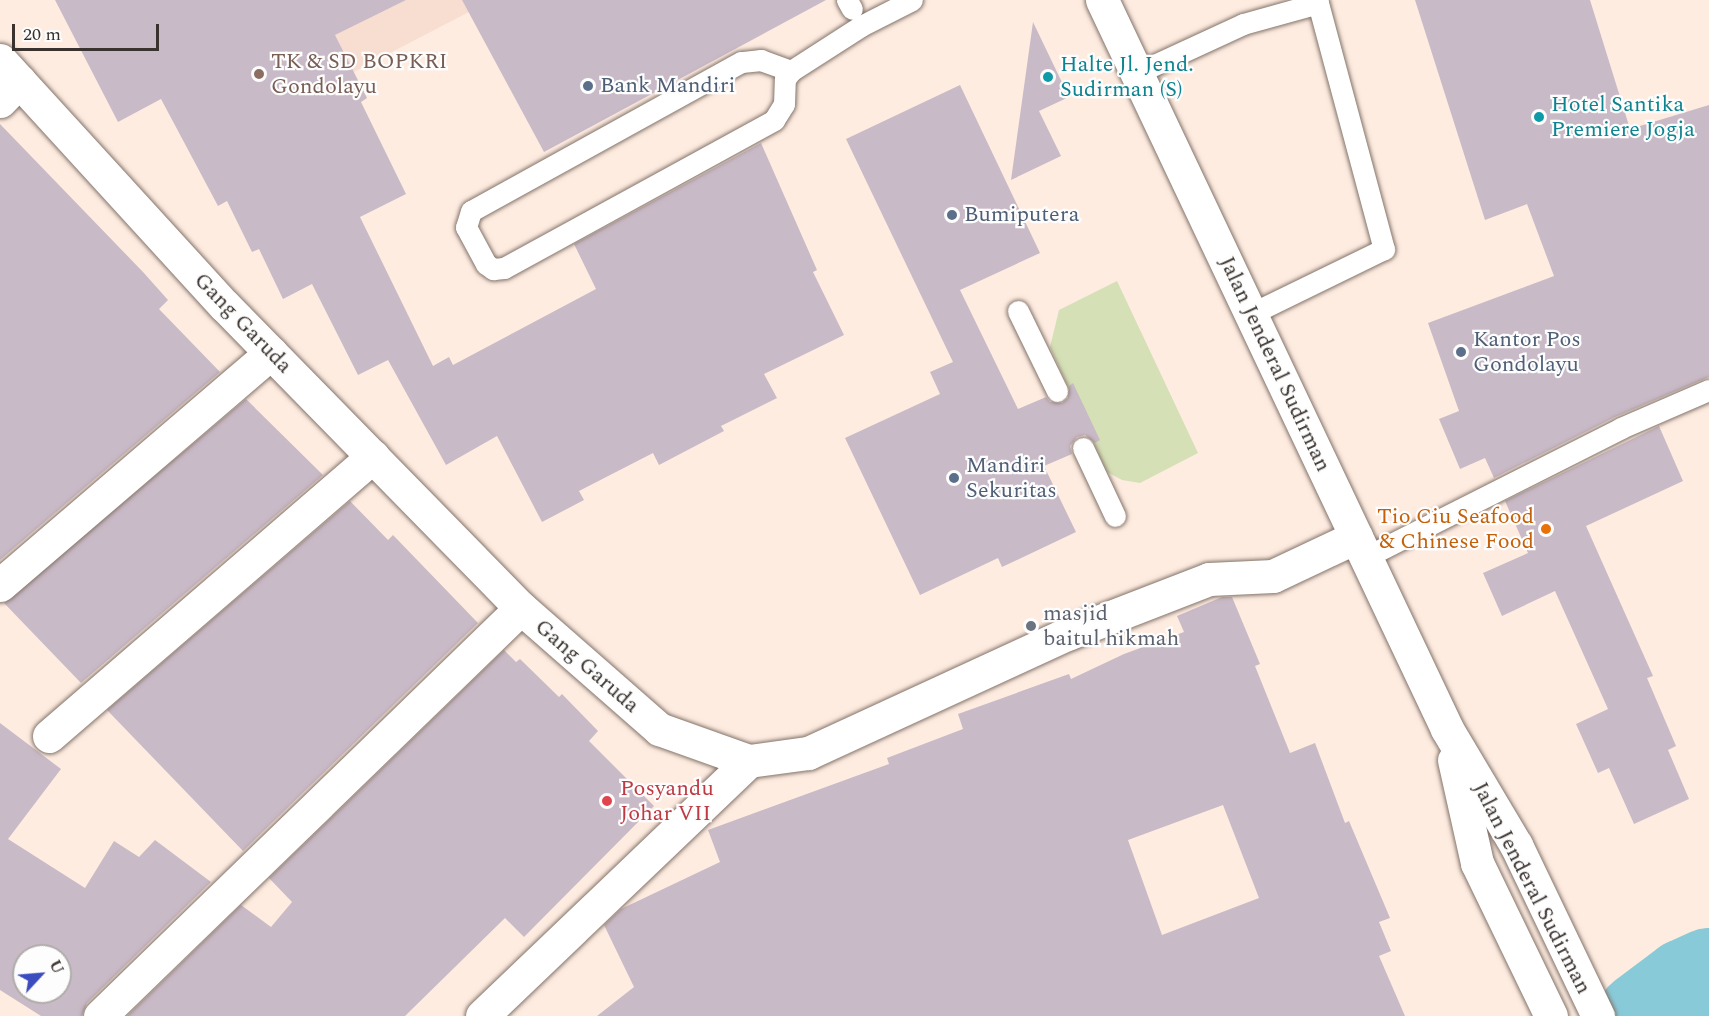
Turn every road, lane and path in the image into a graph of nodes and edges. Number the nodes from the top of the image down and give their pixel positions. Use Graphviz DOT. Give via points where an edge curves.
graph roads {
  1 [pos="912,0"];
  2 [pos="1102,0"];
  3 [pos="791,71"];
  4 [pos="1137,73"];
  5 [pos="6,81"];
  6 [pos="1018,311"];
  7 [pos="1251,314"];
  8 [pos="271,353"];
  9 [pos="1709,390"];
  10 [pos="1057,391"];
  11 [pos="1083,448"];
  12 [pos="373,456"];
  13 [pos="1115,516"];
  14 [pos="1361,547"];
  15 [pos="0,585"];
  16 [pos="521,608"];
  17 [pos="1447,729"];
  18 [pos="49,736"];
  19 [pos="749,762"];
  20 [pos="100,1016"];
  21 [pos="482,1016"];
  22 [pos="1551,1016"];
  23 [pos="1598,1016"];
  1 -- 3 [label="lane" via="861,26"];
  2 -- 4 [label="street, Jalan Jenderal Sudirman"];
  3 -- 3 [label="lane" via="761,60 741,62 471,211 466,227 486,264 493,269 504,268 774,120 784,104 785,80"];
  4 -- 7 [label="street, Jalan Jenderal Sudirman"];
  4 -- 7 [label="lane" via="1243,24 1318,3 1384,249"];
  5 -- 8 [label="street, Gang Garuda"];
  6 -- 10 [label="lane"];
  7 -- 14 [label="street, Jalan Jenderal Sudirman"];
  8 -- 12 [label="street, Gang Garuda"];
  8 -- 15 [label="street"];
  9 -- 14 [label="lane"];
  11 -- 13 [label="lane"];
  12 -- 16 [label="street, Gang Garuda"];
  12 -- 18 [label="street"];
  14 -- 17 [label="street, Jalan Jenderal Sudirman"];
  14 -- 19 [label="street, Gang Garuda" via="1273,576 1209,579 1067,634 808,753"];
  16 -- 19 [label="street, Gang Garuda" via="659,729"];
  16 -- 20 [label="street"];
  17 -- 22 [label="street, Jalan Jenderal Sudirman" via="1477,863"];
  17 -- 23 [label="street, Jalan Jenderal Sudirman" via="1516,845"];
  19 -- 21 [label="street"];
}
